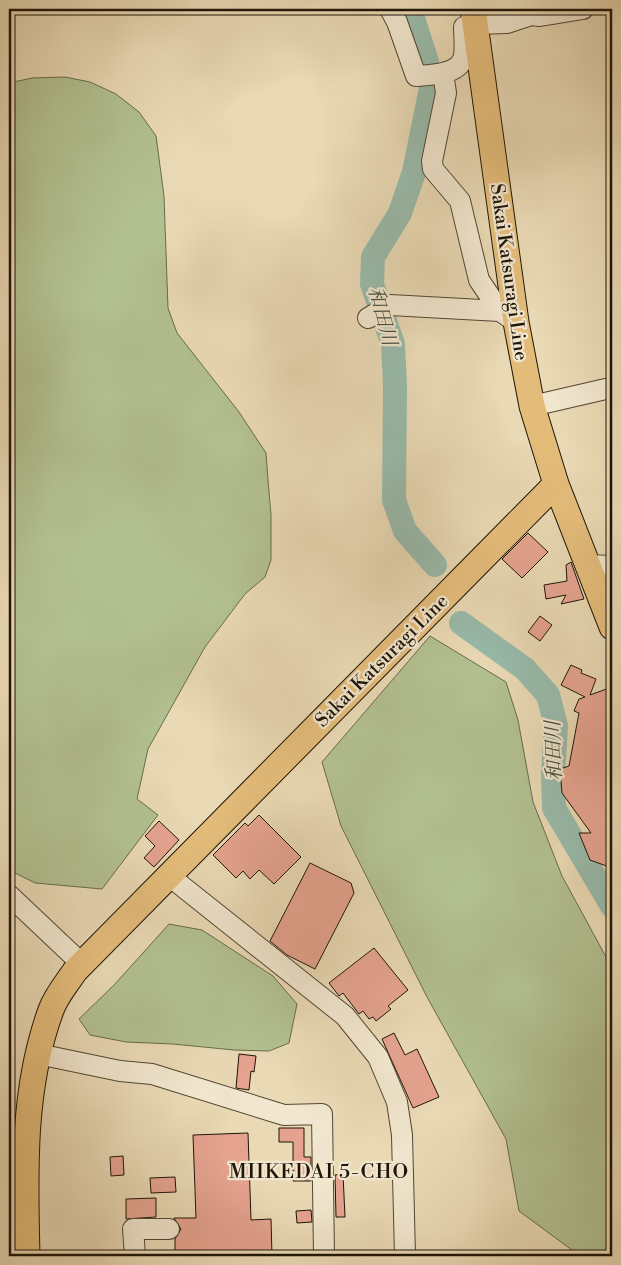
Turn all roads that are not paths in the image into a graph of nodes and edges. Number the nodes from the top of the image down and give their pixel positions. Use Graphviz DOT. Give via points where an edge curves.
graph roads {
  1 [pos="390,9"];
  2 [pos="583,9"];
  3 [pos="533,12"];
  4 [pos="474,16"];
  5 [pos="444,73"];
  6 [pos="508,316"];
  7 [pos="368,318"];
  8 [pos="612,393"];
  9 [pos="532,406"];
  10 [pos="556,484"];
  11 [pos="588,565"];
  12 [pos="612,566"];
  13 [pos="612,627"];
  14 [pos="168,875"];
  15 [pos="9,895"];
  16 [pos="82,964"];
  17 [pos="38,1054"];
  18 [pos="18,1228"];
  19 [pos="169,1228"];
  20 [pos="27,1256"];
  21 [pos="135,1256"];
  22 [pos="324,1256"];
  23 [pos="405,1256"];
  1 -- 5 [label="street" via="416,76"];
  2 -- 3 [label="street" via="540,16"];
  3 -- 4 [label="street" via="507,23"];
  4 -- 5 [label="street" via="464,27 464,58 459,65"];
  4 -- 6 [label="main road, Sakai Katsuragi Line"];
  5 -- 6 [label="street" via="446,93 433,169 460,201 479,280"];
  6 -- 7 [label="street" via="390,305"];
  6 -- 9 [label="main road, Sakai Katsuragi Line"];
  8 -- 9 [label="street"];
  9 -- 10 [label="main road, Sakai Katsuragi Line"];
  10 -- 11 [label="main road"];
  10 -- 14 [label="main road, Sakai Katsuragi Line"];
  11 -- 12 [label="street"];
  11 -- 13 [label="main road"];
  14 -- 16 [label="main road, Sakai Katsuragi Line"];
  14 -- 23 [label="street" via="345,1016 378,1057 397,1102 402,1135"];
  15 -- 16 [label="street"];
  16 -- 17 [label="main road, Sakai Katsuragi Line" via="52,1008"];
  17 -- 18 [label="main road, Sakai Katsuragi Line"];
  17 -- 22 [label="street" via="120,1071 152,1074 284,1115 322,1114"];
  18 -- 20 [label="main road, Sakai Katsuragi Line"];
  19 -- 21 [label="street" via="133,1229"];
}
